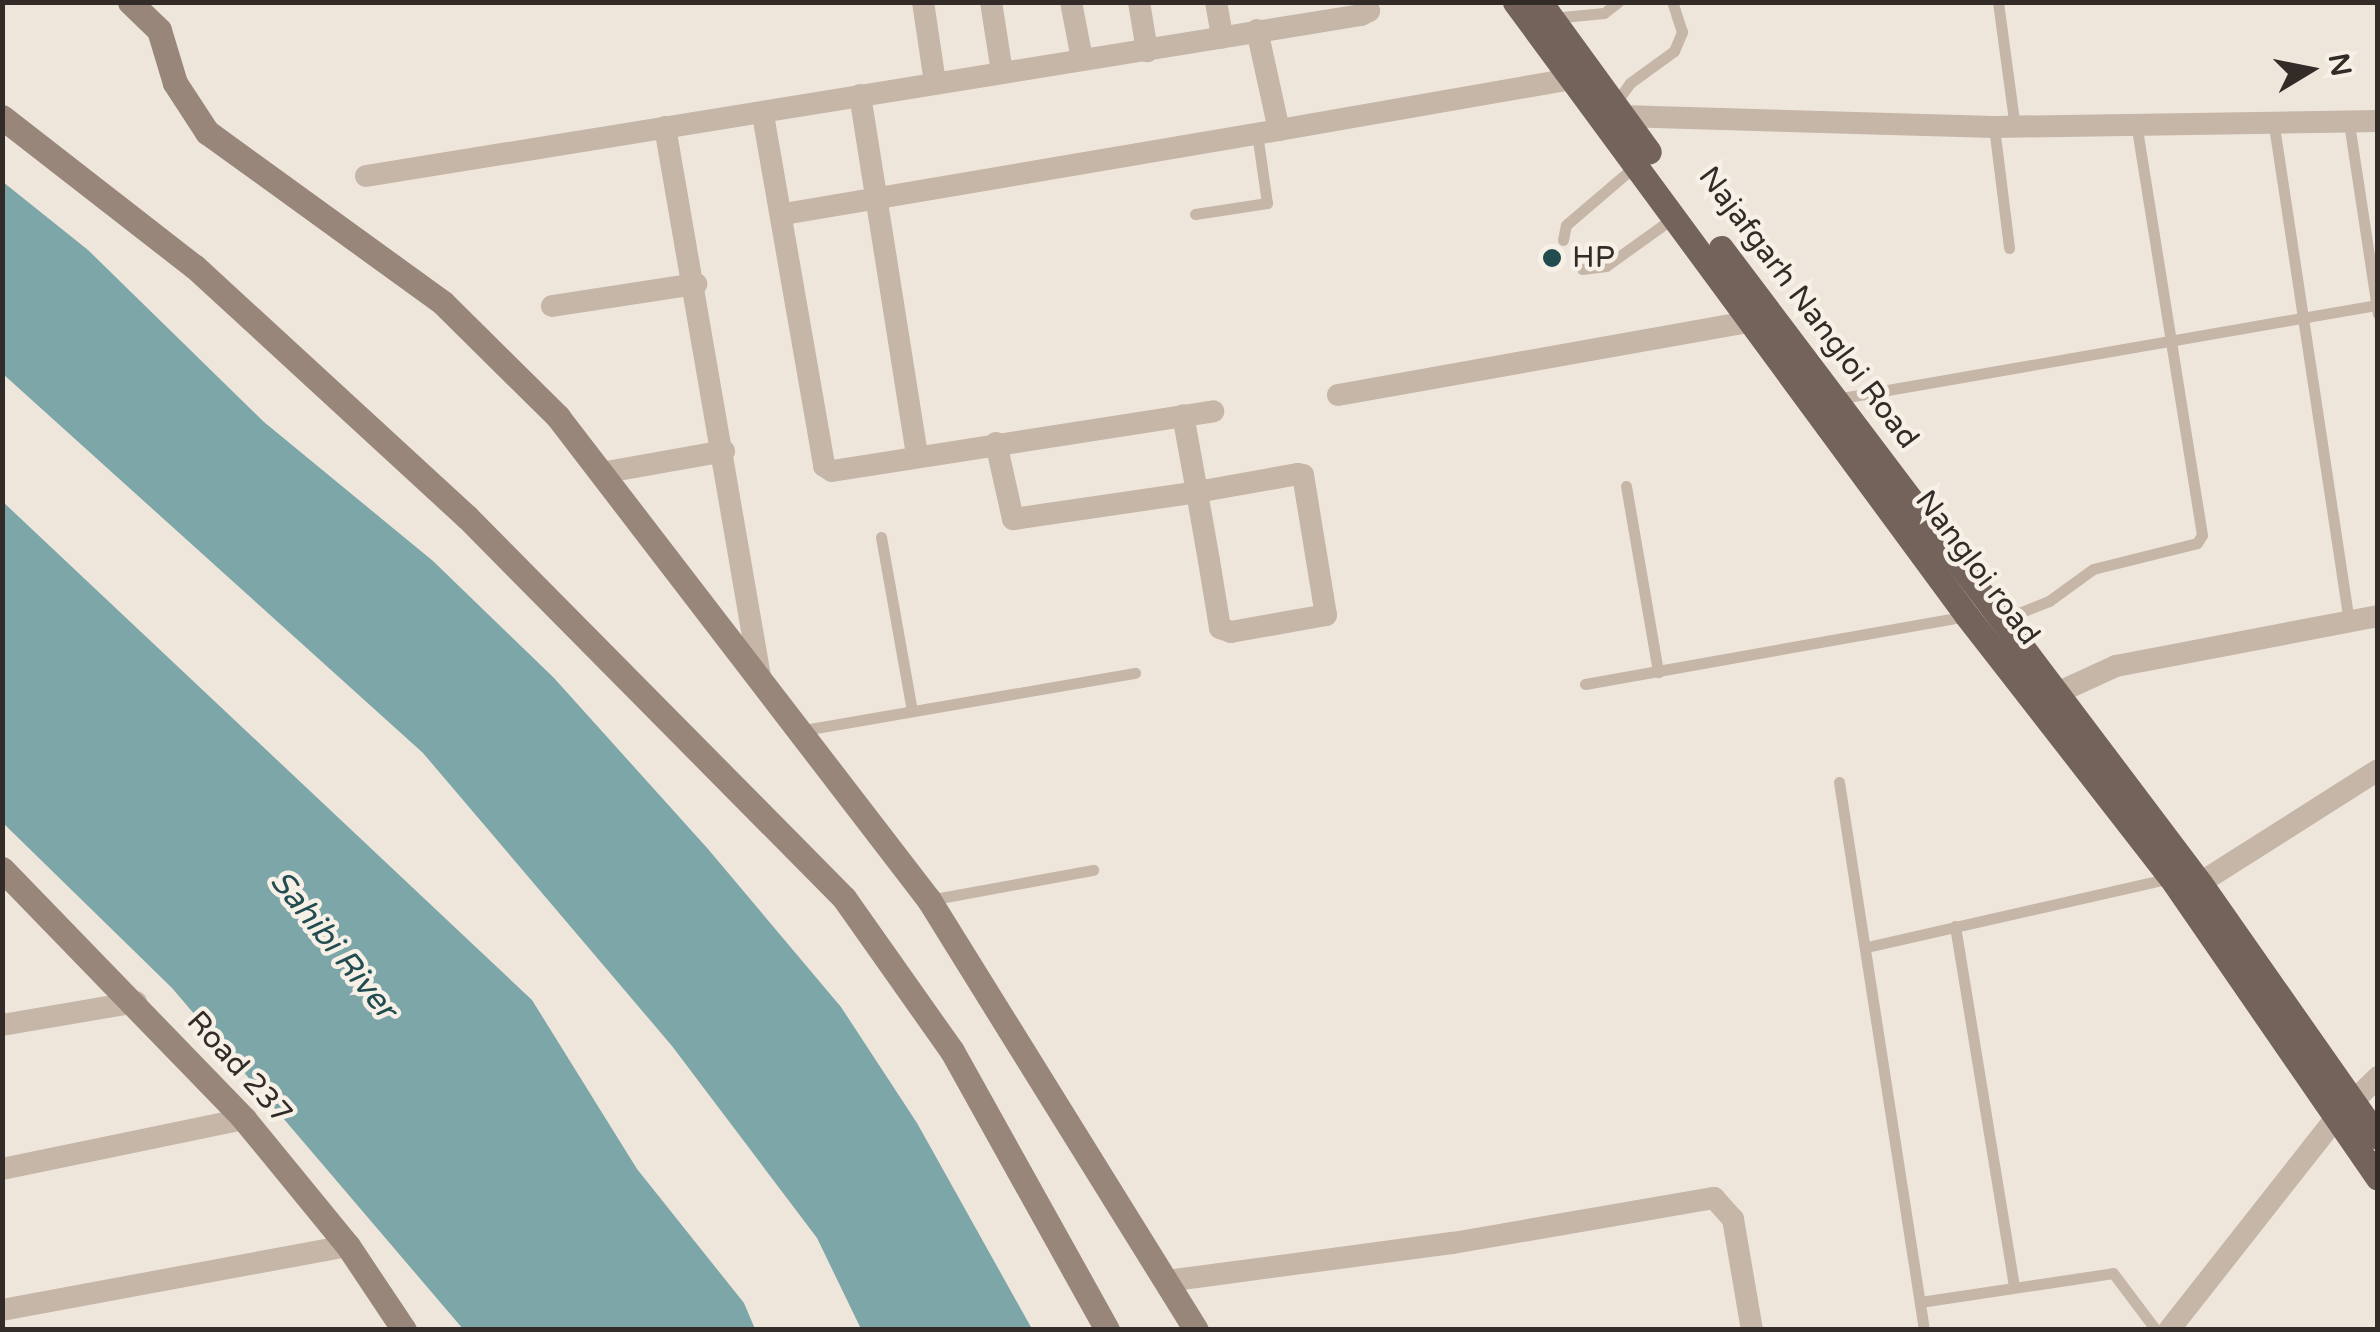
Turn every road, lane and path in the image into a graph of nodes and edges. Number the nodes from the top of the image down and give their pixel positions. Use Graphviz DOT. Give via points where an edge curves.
graph roads {
  1 [pos="130,2"];
  2 [pos="922,2"];
  3 [pos="992,2"];
  4 [pos="1071,2"];
  5 [pos="1139,2"];
  6 [pos="1216,2"];
  7 [pos="1366,2"];
  8 [pos="1516,2"];
  9 [pos="1618,2"];
  10 [pos="1672,2"];
  11 [pos="1998,2"];
  12 [pos="1546,10"];
  13 [pos="1291,14"];
  14 [pos="1258,30"];
  15 [pos="1222,38"];
  16 [pos="1146,51"];
  17 [pos="1082,60"];
  18 [pos="1002,72"];
  19 [pos="1571,79"];
  20 [pos="935,82"];
  21 [pos="860,96"];
  22 [pos="763,115"];
  23 [pos="1614,116"];
  24 [pos="2,117"];
  25 [pos="2378,121"];
  26 [pos="2348,123"];
  27 [pos="2136,125"];
  28 [pos="2274,126"];
  29 [pos="665,127"];
  30 [pos="2004,127"];
  31 [pos="1268,132"];
  32 [pos="1637,164"];
  33 [pos="366,176"];
  34 [pos="875,196"];
  35 [pos="784,214"];
  36 [pos="1195,214"];
  37 [pos="1676,216"];
  38 [pos="1564,240"];
  39 [pos="2008,248"];
  40 [pos="1582,269"];
  41 [pos="696,284"];
  42 [pos="552,306"];
  43 [pos="2377,309"];
  44 [pos="2306,316"];
  45 [pos="1752,321"];
  46 [pos="2166,342"];
  47 [pos="1338,395"];
  48 [pos="1836,399"];
  49 [pos="1213,411"];
  50 [pos="1183,415"];
  51 [pos="996,442"];
  52 [pos="724,451"];
  53 [pos="917,454"];
  54 [pos="601,473"];
  55 [pos="1626,486"];
  56 [pos="1197,492"];
  57 [pos="880,537"];
  58 [pos="1967,616"];
  59 [pos="2378,616"];
  60 [pos="2000,620"];
  61 [pos="2349,620"];
  62 [pos="1658,672"];
  63 [pos="1135,673"];
  64 [pos="761,682"];
  65 [pos="1585,684"];
  66 [pos="2047,697"];
  67 [pos="912,711"];
  68 [pos="804,730"];
  69 [pos="2378,770"];
  70 [pos="1839,782"];
  71 [pos="2,869"];
  72 [pos="1093,870"];
  73 [pos="2171,878"];
  74 [pos="2200,883"];
  75 [pos="929,900"];
  76 [pos="1955,926"];
  77 [pos="1867,947"];
  78 [pos="136,1002"];
  79 [pos="2,1026"];
  80 [pos="2378,1077"];
  81 [pos="2354,1099"];
  82 [pos="244,1119"];
  83 [pos="2336,1119"];
  84 [pos="2378,1137"];
  85 [pos="2,1169"];
  86 [pos="2378,1178"];
  87 [pos="348,1246"];
  88 [pos="1168,1281"];
  89 [pos="2014,1288"];
  90 [pos="1920,1302"];
  91 [pos="2,1310"];
  92 [pos="404,1330"];
  93 [pos="1107,1330"];
  94 [pos="1196,1330"];
  95 [pos="1752,1330"];
  96 [pos="1924,1330"];
  97 [pos="2156,1330"];
  98 [pos="2169,1330"];
  1 -- 54 [label="street" via="159,30 175,83 207,132 488,342"];
  2 -- 20 [label="street"];
  3 -- 18 [label="street"];
  4 -- 17 [label="street"];
  5 -- 16 [label="street"];
  6 -- 15 [label="street"];
  7 -- 13 [label="street" via="1365,14"];
  8 -- 19 [label="main road, Nangloi road"];
  9 -- 12 [label="lane" via="1604,13"];
  10 -- 23 [label="lane" via="1682,32 1674,50 1630,82"];
  11 -- 30 [label="lane"];
  12 -- 23 [label="main road, Najafgarh Nangloi Road"];
  13 -- 14 [label="street"];
  14 -- 15 [label="street"];
  14 -- 31 [label="street"];
  15 -- 16 [label="street"];
  16 -- 17 [label="street"];
  17 -- 18 [label="street"];
  18 -- 20 [label="street"];
  19 -- 23 [label="main road, Nangloi road"];
  19 -- 31 [label="street"];
  20 -- 21 [label="street"];
  21 -- 22 [label="street"];
  21 -- 34 [label="street"];
  22 -- 29 [label="street"];
  22 -- 35 [label="street"];
  23 -- 30 [label="street"];
  23 -- 32 [label="main road, Nangloi road"];
  23 -- 48 [label="main road, Najafgarh Nangloi Road"];
  24 -- 93 [label="street" via="195,267 467,517 844,898 952,1051"];
  25 -- 26 [label="street"];
  26 -- 28 [label="street"];
  26 -- 43 [label="lane"];
  27 -- 28 [label="street"];
  27 -- 30 [label="street"];
  27 -- 46 [label="lane"];
  28 -- 44 [label="lane"];
  29 -- 33 [label="street"];
  29 -- 41 [label="street"];
  30 -- 39 [label="lane"];
  31 -- 34 [label="street"];
  31 -- 36 [label="lane" via="1267,203"];
  32 -- 37 [label="main road, Nangloi road"];
  32 -- 38 [label="lane" via="1566,225"];
  34 -- 35 [label="street"];
  34 -- 53 [label="street"];
  35 -- 53 [label="street" via="819,461 832,471"];
  37 -- 40 [label="lane" via="1606,266"];
  37 -- 45 [label="main road, Nangloi road"];
  41 -- 42 [label="street"];
  41 -- 52 [label="street"];
  43 -- 44 [label="lane"];
  44 -- 46 [label="lane"];
  44 -- 61 [label="lane"];
  45 -- 47 [label="street"];
  45 -- 58 [label="main road, Nangloi road"];
  46 -- 48 [label="lane"];
  46 -- 60 [label="lane" via="2200,540 2092,569 2049,601"];
  48 -- 60 [label="main road, Najafgarh Nangloi Road"];
  49 -- 50 [label="street"];
  50 -- 51 [label="street"];
  50 -- 56 [label="street"];
  51 -- 53 [label="street"];
  51 -- 56 [label="street" via="1013,519"];
  52 -- 54 [label="street"];
  52 -- 64 [label="street"];
  54 -- 64 [label="street"];
  55 -- 62 [label="lane"];
  56 -- 56 [label="street" via="1225,632 1329,613 1303,475"];
  57 -- 67 [label="lane"];
  58 -- 62 [label="lane"];
  58 -- 66 [label="main road, Nangloi road"];
  59 -- 61 [label="street"];
  60 -- 66 [label="main road, Najafgarh Nangloi Road"];
  61 -- 66 [label="street" via="2116,666"];
  62 -- 65 [label="lane"];
  63 -- 67 [label="lane"];
  64 -- 68 [label="street"];
  66 -- 73 [label="main road, Nangloi road"];
  66 -- 74 [label="main road, Najafgarh Nangloi Road"];
  67 -- 68 [label="lane"];
  68 -- 75 [label="street"];
  69 -- 74 [label="street"];
  70 -- 77 [label="lane"];
  71 -- 78 [label="street, Road 237"];
  72 -- 75 [label="lane"];
  73 -- 76 [label="lane"];
  73 -- 83 [label="main road, Nangloi road"];
  74 -- 81 [label="main road, Najafgarh Nangloi Road"];
  75 -- 88 [label="street"];
  76 -- 77 [label="lane"];
  76 -- 89 [label="lane"];
  77 -- 90 [label="lane"];
  78 -- 79 [label="street"];
  78 -- 82 [label="street, Road 237"];
  80 -- 81 [label="street"];
  81 -- 83 [label="street"];
  81 -- 84 [label="main road, Najafgarh Nangloi Road"];
  82 -- 85 [label="street"];
  82 -- 87 [label="street, Road 237"];
  83 -- 86 [label="main road, Nangloi road"];
  83 -- 98 [label="street"];
  87 -- 91 [label="street"];
  87 -- 92 [label="street, Road 237"];
  88 -- 94 [label="street"];
  88 -- 95 [label="street" via="1453,1243 1714,1198 1733,1219"];
  89 -- 90 [label="lane"];
  89 -- 97 [label="lane" via="2117,1274"];
  90 -- 96 [label="lane"];
}
